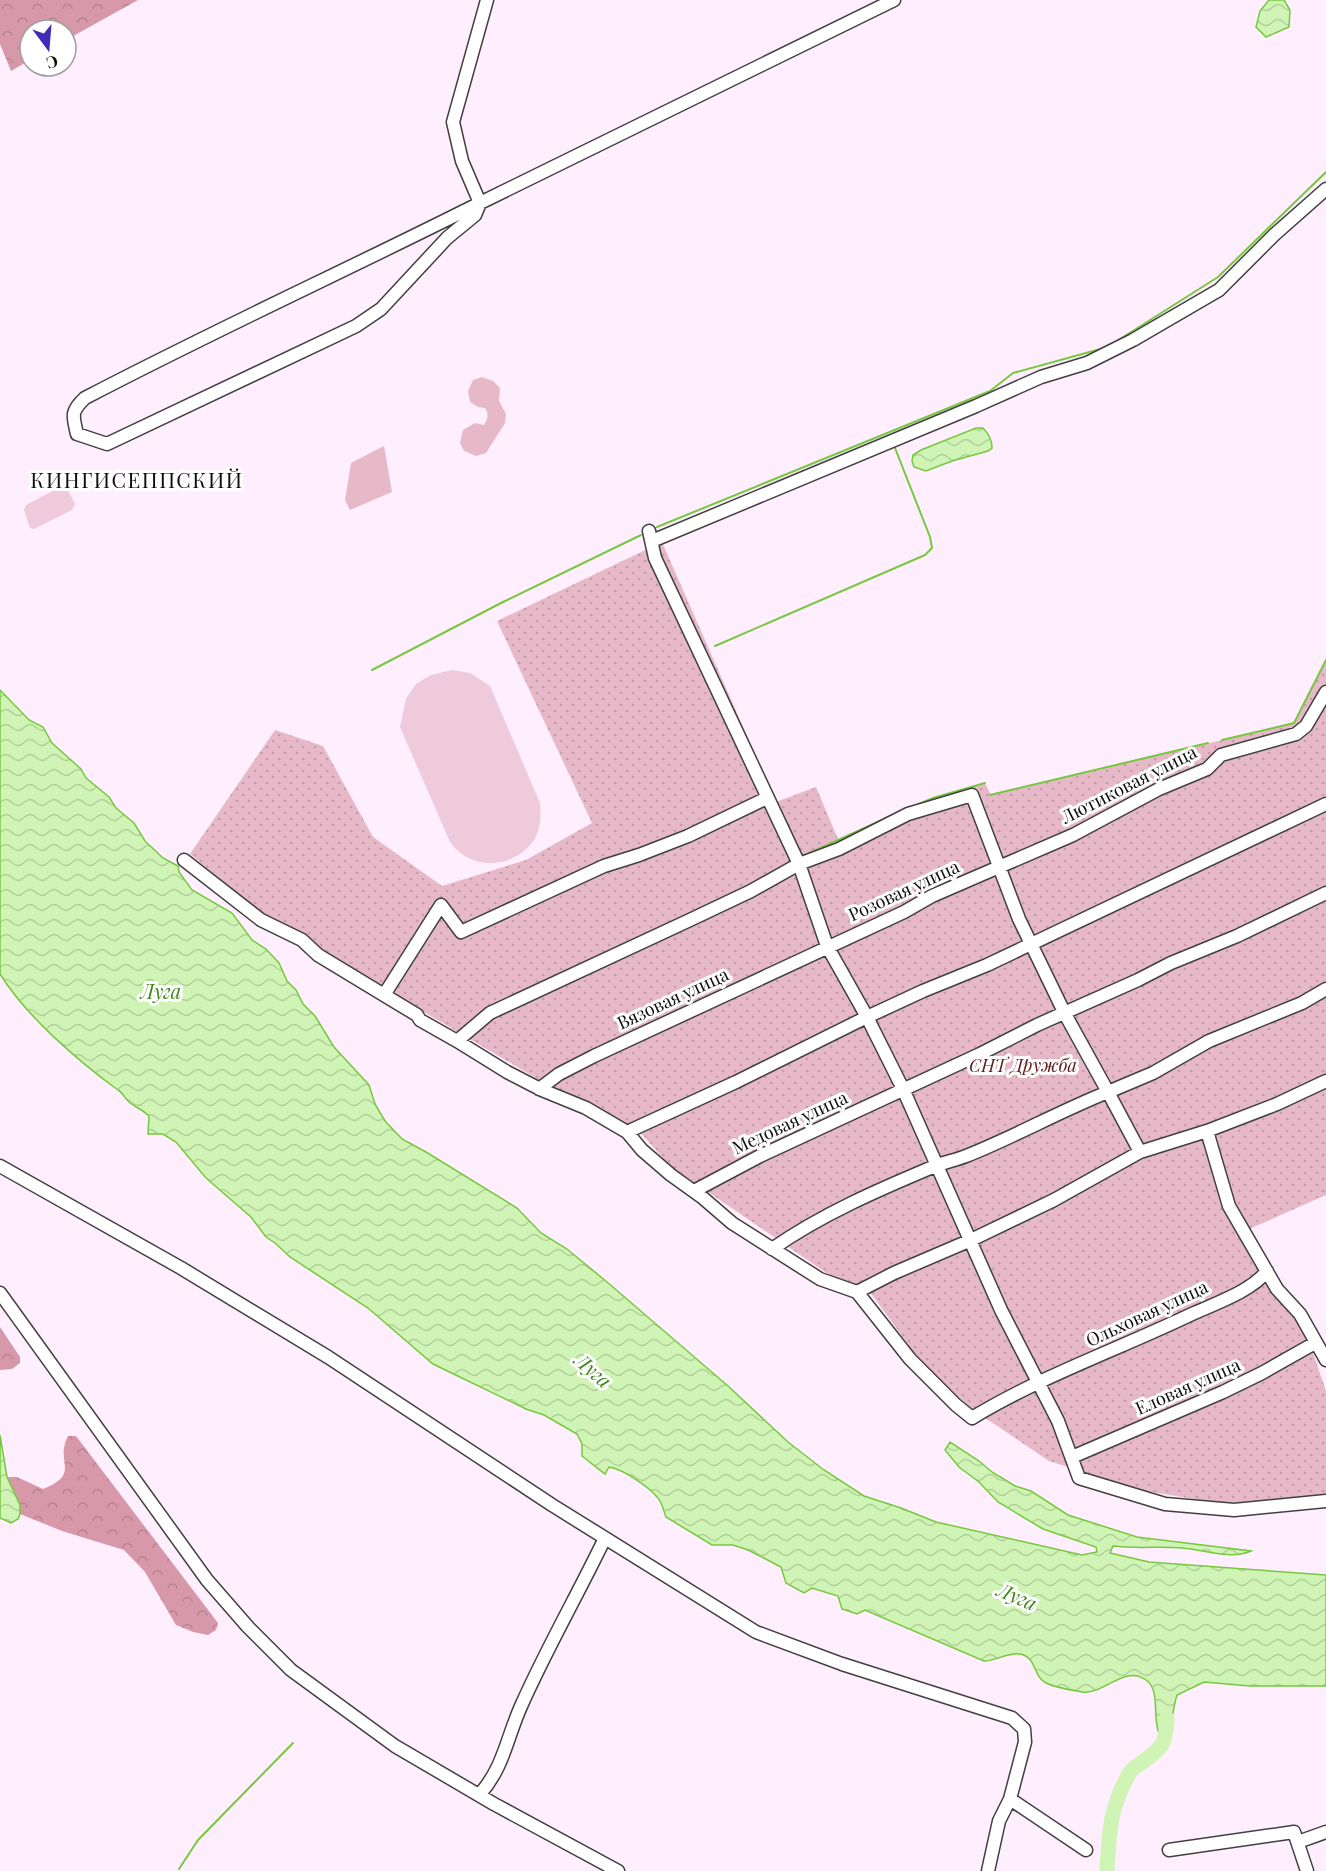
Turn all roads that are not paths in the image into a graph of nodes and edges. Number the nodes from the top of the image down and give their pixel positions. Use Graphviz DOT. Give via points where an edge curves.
graph roads {
  1 [pos="487,0"];
  2 [pos="894,0"];
  3 [pos="1326,189"];
  4 [pos="480,203"];
  5 [pos="1326,692"];
  6 [pos="767,798"];
  7 [pos="1326,804"];
  8 [pos="184,860"];
  9 [pos="799,864"];
  10 [pos="999,868"];
  11 [pos="1326,893"];
  12 [pos="1031,944"];
  13 [pos="826,947"];
  14 [pos="1326,989"];
  15 [pos="384,995"];
  16 [pos="1065,1014"];
  17 [pos="867,1017"];
  18 [pos="458,1041"];
  19 [pos="1326,1080"];
  20 [pos="539,1089"];
  21 [pos="903,1089"];
  22 [pos="1108,1092"];
  23 [pos="1207,1131"];
  24 [pos="627,1132"];
  25 [pos="1140,1152"];
  26 [pos="938,1165"];
  27 [pos="0,1167"];
  28 [pos="694,1191"];
  29 [pos="971,1240"];
  30 [pos="771,1249"];
  31 [pos="1267,1271"];
  32 [pos="857,1292"];
  33 [pos="0,1293"];
  34 [pos="1315,1343"];
  35 [pos="1326,1360"];
  36 [pos="1038,1383"];
  37 [pos="1072,1457"];
  38 [pos="1326,1501"];
  39 [pos="605,1538"];
  40 [pos="479,1796"];
  41 [pos="1010,1799"];
  42 [pos="1326,1832"];
  43 [pos="1298,1842"];
  44 [pos="1086,1850"];
  45 [pos="1169,1850"];
  46 [pos="618,1871"];
  47 [pos="988,1871"];
  48 [pos="1307,1871"];
  1 -- 4 [label="street" via="453,122 462,161"];
  2 -- 4 [label="street"];
  3 -- 6 [label="street" via="1219,290 1133,340 1087,363 1041,377 651,536 655,558"];
  4 -- 4 [label="street" via="85,398 72,415 77,434 107,444 356,326 381,309 447,238 476,215"];
  5 -- 10 [label="street, Лютиковая улица" via="1306,726 1296,734 1221,754 1207,768"];
  6 -- 9 [label="street"];
  6 -- 15 [label="street" via="679,840 604,866 461,932 441,905"];
  7 -- 12 [label="street"];
  8 -- 15 [label="street" via="261,920 302,940 318,956"];
  9 -- 10 [label="street" via="839,849 908,814 972,795"];
  9 -- 13 [label="street"];
  9 -- 18 [label="street" via="732,901 490,1013"];
  10 -- 12 [label="street"];
  10 -- 13 [label="street, Розовая улица"];
  11 -- 16 [label="street, Медовая улица"];
  12 -- 16 [label="street"];
  12 -- 17 [label="street"];
  13 -- 17 [label="street"];
  13 -- 20 [label="street, Вязовая улица" via="594,1056"];
  14 -- 22 [label="street"];
  15 -- 18 [label="street"];
  16 -- 21 [label="street, Медовая улица"];
  16 -- 22 [label="street"];
  17 -- 21 [label="street"];
  17 -- 24 [label="street"];
  18 -- 20 [label="street"];
  19 -- 23 [label="street"];
  20 -- 24 [label="street" via="586,1108"];
  21 -- 26 [label="street"];
  21 -- 28 [label="street, Медовая улица"];
  22 -- 25 [label="street"];
  22 -- 26 [label="street"];
  23 -- 25 [label="street"];
  23 -- 31 [label="street" via="1228,1206"];
  24 -- 28 [label="street" via="671,1175"];
  25 -- 29 [label="street"];
  26 -- 29 [label="street"];
  26 -- 30 [label="street" via="845,1205"];
  27 -- 39 [label="street" via="181,1268 328,1357"];
  28 -- 30 [label="street"];
  29 -- 32 [label="street"];
  29 -- 36 [label="street"];
  30 -- 32 [label="street" via="820,1279"];
  31 -- 34 [label="street" via="1276,1289 1300,1314"];
  31 -- 36 [label="street, Ольховая улица" via="1259,1281 1210,1306"];
  32 -- 36 [label="street, Ольховая улица" via="910,1359 972,1418"];
  33 -- 40 [label="street" via="207,1580 248,1627 291,1670 394,1746"];
  34 -- 35 [label="street"];
  34 -- 37 [label="street, Еловая улица" via="1223,1392"];
  36 -- 37 [label="street"];
  37 -- 38 [label="street" via="1079,1478 1165,1504 1234,1510"];
  39 -- 40 [label="street" via="525,1697 507,1749"];
  39 -- 41 [label="street" via="756,1632 1012,1718 1024,1729 1025,1742"];
  40 -- 46 [label="street"];
  41 -- 44 [label="street"];
  41 -- 47 [label="street" via="999,1821"];
  42 -- 43 [label="street"];
  43 -- 45 [label="street" via="1294,1832"];
  43 -- 48 [label="street"];
}
